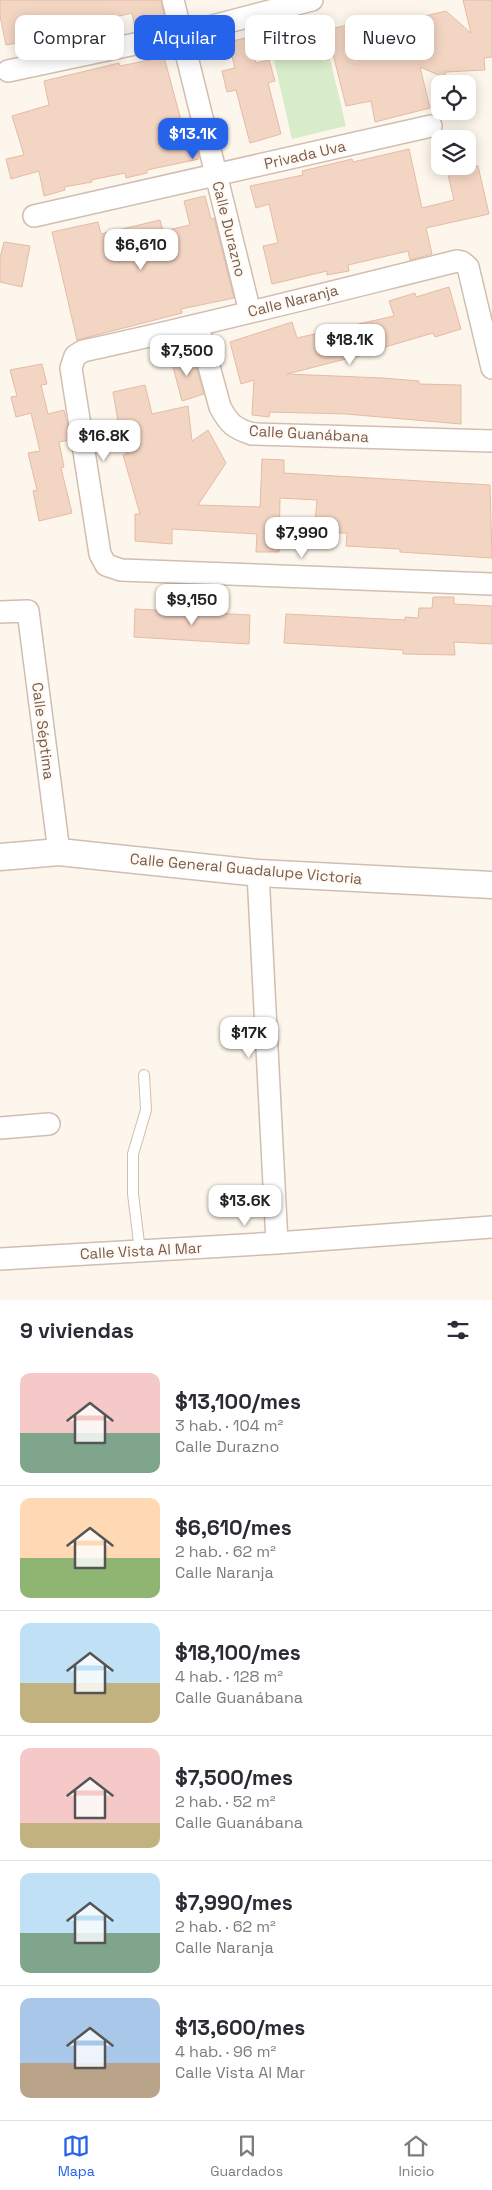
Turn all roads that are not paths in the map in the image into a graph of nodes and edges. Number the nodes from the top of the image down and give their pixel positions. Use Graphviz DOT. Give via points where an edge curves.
graph roads {
  1 [pos="173,0"];
  2 [pos="312,0"];
  3 [pos="177,15"];
  4 [pos="235,20"];
  5 [pos="134,44"];
  6 [pos="188,60"];
  7 [pos="8,71"];
  8 [pos="431,126"];
  9 [pos="216,176"];
  10 [pos="34,216"];
  11 [pos="250,312"];
  12 [pos="198,326"];
  13 [pos="492,368"];
  14 [pos="492,441"];
  15 [pos="492,584"];
  16 [pos="0,612"];
  17 [pos="59,852"];
  18 [pos="0,857"];
  19 [pos="258,873"];
  20 [pos="492,885"];
  21 [pos="144,1075"];
  22 [pos="49,1124"];
  23 [pos="0,1128"];
  24 [pos="492,1227"];
  25 [pos="277,1243"];
  26 [pos="140,1251"];
  27 [pos="0,1259"];
  1 -- 3 [label="street, Calle Durazno"];
  2 -- 4 [label="street"];
  5 -- 7 [label="street"];
  6 -- 9 [label="street, Calle Durazno"];
  8 -- 9 [label="street, Privada Uva"];
  9 -- 10 [label="street, Privada Uva"];
  9 -- 11 [label="street, Calle Durazno"];
  11 -- 12 [label="street, Calle Naranja"];
  11 -- 13 [label="street, Calle Naranja" via="462,262 468,267"];
  12 -- 14 [label="street, Calle Guanábana" via="220,407 236,428 252,434"];
  12 -- 15 [label="street, Calle Naranja" via="83,351 73,361 72,382 100,554 106,565 121,570"];
  16 -- 17 [label="street, Calle Séptima" via="28,611"];
  17 -- 18 [label="street, Calle General Guadalupe Victoria"];
  17 -- 19 [label="street, Calle General Guadalupe Victoria"];
  19 -- 20 [label="street, Calle General Guadalupe Victoria"];
  19 -- 25 [label="street"];
  21 -- 26 [label="lane" via="146,1110 133,1154 133,1194"];
  22 -- 23 [label="street"];
  24 -- 25 [label="street, Calle Vista Al Mar"];
  25 -- 26 [label="street, Calle Vista Al Mar"];
  26 -- 27 [label="street, Calle Vista Al Mar"];
}
